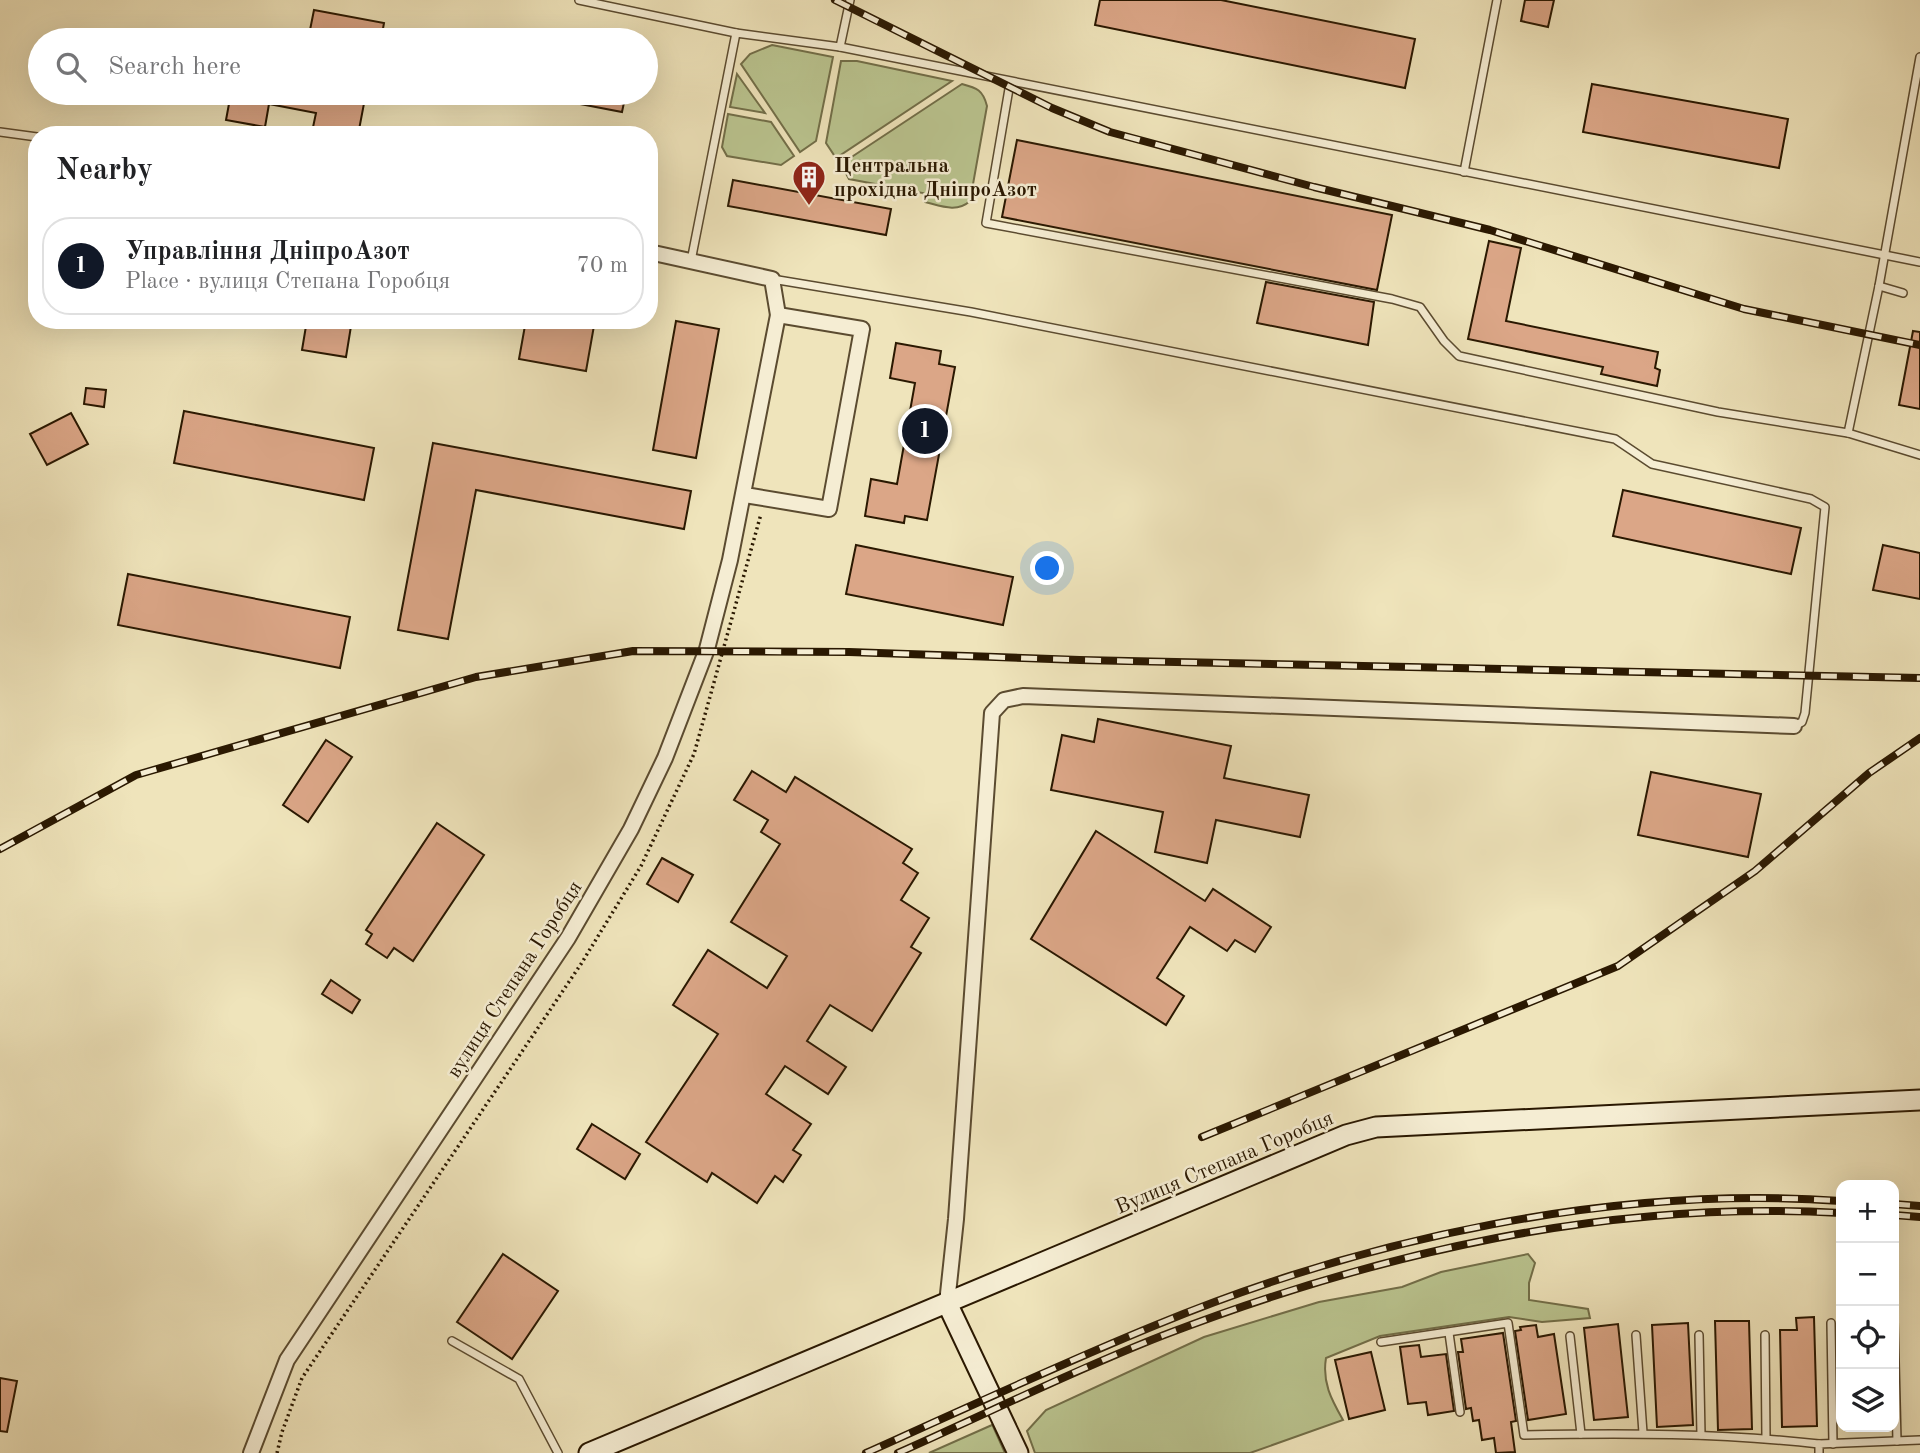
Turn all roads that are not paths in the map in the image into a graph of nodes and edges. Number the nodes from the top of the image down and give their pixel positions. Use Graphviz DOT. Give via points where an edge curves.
graph roads {
  1 [pos="579,0"];
  2 [pos="850,0"];
  3 [pos="1497,0"];
  4 [pos="736,33"];
  5 [pos="840,47"];
  6 [pos="1920,57"];
  7 [pos="1010,83"];
  8 [pos="0,132"];
  9 [pos="28,136"];
  10 [pos="1464,172"];
  11 [pos="658,254"];
  12 [pos="1884,255"];
  13 [pos="691,261"];
  14 [pos="1920,262"];
  15 [pos="772,279"];
  16 [pos="1879,286"];
  17 [pos="1903,292"];
  18 [pos="778,315"];
  19 [pos="1848,433"];
  20 [pos="1920,455"];
  21 [pos="745,495"];
  22 [pos="1794,726"];
  23 [pos="1920,1100"];
  24 [pos="947,1303"];
  25 [pos="1830,1323"];
  26 [pos="1449,1333"];
  27 [pos="1636,1335"];
  28 [pos="1699,1335"];
  29 [pos="1765,1335"];
  30 [pos="1570,1336"];
  31 [pos="452,1341"];
  32 [pos="1381,1342"];
  33 [pos="1895,1369"];
  34 [pos="1460,1412"];
  35 [pos="1643,1433"];
  36 [pos="1581,1434"];
  37 [pos="1702,1435"];
  38 [pos="1766,1438"];
  39 [pos="1920,1440"];
  40 [pos="1897,1441"];
  41 [pos="1833,1444"];
  42 [pos="1819,1449"];
  43 [pos="251,1453"];
  44 [pos="558,1453"];
  45 [pos="589,1453"];
  46 [pos="1018,1453"];
  1 -- 4 [label="lane"];
  2 -- 5 [label="lane"];
  3 -- 10 [label="lane"];
  4 -- 5 [label="lane"];
  4 -- 13 [label="lane"];
  5 -- 7 [label="lane"];
  6 -- 12 [label="lane"];
  7 -- 10 [label="lane"];
  7 -- 19 [label="lane" via="986,223 1392,299 1420,307 1459,356 1717,412"];
  8 -- 9 [label="lane"];
  10 -- 12 [label="lane"];
  11 -- 13 [label="street"];
  12 -- 14 [label="lane"];
  12 -- 16 [label="lane"];
  13 -- 15 [label="street"];
  15 -- 18 [label="street, вулиця Степана Горобця"];
  15 -- 22 [label="lane" via="971,312 1615,439 1652,464 1811,499 1825,507 1805,713 1802,722"];
  16 -- 17 [label="lane"];
  16 -- 19 [label="lane"];
  18 -- 21 [label="street, вулиця Степана Горобця"];
  18 -- 21 [label="street" via="862,329 829,509"];
  19 -- 20 [label="lane"];
  21 -- 43 [label="street, вулиця Степана Горобця" via="706,649 665,758 631,829 568,938 287,1360"];
  22 -- 24 [label="street" via="1023,696 1004,700 992,713"];
  23 -- 24 [label="street, Вулиця Степана Горобця" via="1376,1127 1346,1135"];
  24 -- 45 [label="street, Вулиця Степана Горобця"];
  24 -- 46 [label="street"];
  25 -- 41 [label="lane"];
  26 -- 32 [label="lane"];
  26 -- 34 [label="lane"];
  26 -- 36 [label="lane" via="1508,1323 1524,1435"];
  27 -- 35 [label="lane"];
  28 -- 37 [label="lane"];
  29 -- 38 [label="lane"];
  30 -- 36 [label="lane"];
  31 -- 44 [label="lane" via="519,1379"];
  33 -- 40 [label="lane"];
  35 -- 36 [label="lane"];
  35 -- 37 [label="lane"];
  37 -- 38 [label="lane"];
  38 -- 42 [label="lane"];
  39 -- 40 [label="lane"];
  40 -- 41 [label="lane"];
  41 -- 42 [label="lane"];
}
